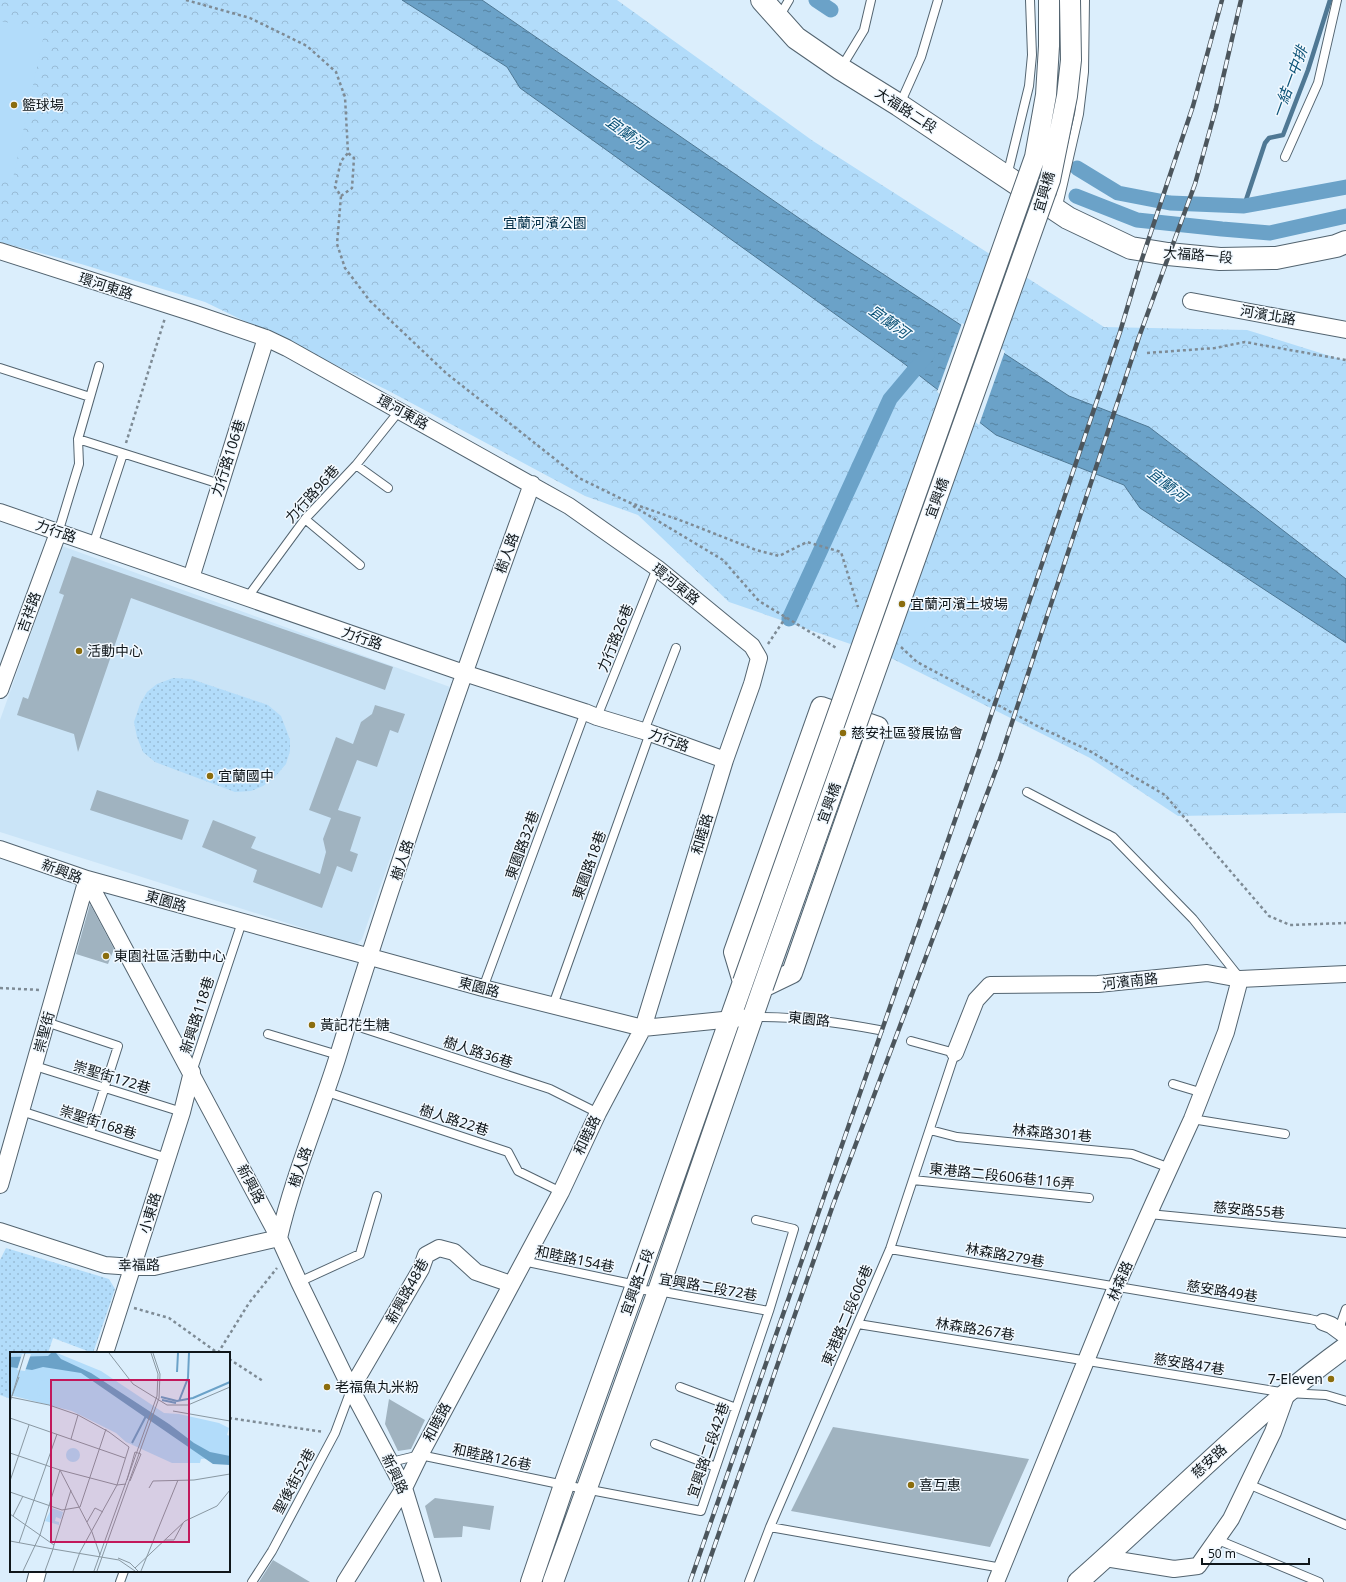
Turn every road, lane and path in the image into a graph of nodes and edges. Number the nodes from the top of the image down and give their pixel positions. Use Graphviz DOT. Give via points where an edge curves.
graph roads {
  1 [pos="186,0"];
  2 [pos="762,0"];
  3 [pos="789,0"];
  4 [pos="871,0"];
  5 [pos="938,0"];
  6 [pos="1030,0"];
  7 [pos="1049,0"];
  8 [pos="1070,0"];
  9 [pos="1085,0"];
  10 [pos="1337,0"];
  11 [pos="778,19"];
  12 [pos="1032,55"];
  13 [pos="841,69"];
  14 [pos="1084,72"];
  15 [pos="899,105"];
  16 [pos="348,153"];
  17 [pos="1285,157"];
  18 [pos="1006,176"];
  19 [pos="341,196"];
  20 [pos="1057,211"];
  21 [pos="1346,242"];
  22 [pos="0,250"];
  23 [pos="1191,301"];
  24 [pos="169,306"];
  25 [pos="1346,330"];
  26 [pos="266,338"];
  27 [pos="1147,353"];
  28 [pos="1346,360"];
  29 [pos="99,366"];
  30 [pos="0,368"];
  31 [pos="90,396"];
  32 [pos="400,410"];
  33 [pos="78,439"];
  34 [pos="123,454"];
  35 [pos="356,465"];
  36 [pos="220,484"];
  37 [pos="532,484"];
  38 [pos="388,488"];
  39 [pos="628,502"];
  40 [pos="0,512"];
  41 [pos="305,519"];
  42 [pos="58,533"];
  43 [pos="93,544"];
  44 [pos="360,565"];
  45 [pos="657,568"];
  46 [pos="191,578"];
  47 [pos="247,598"];
  48 [pos="863,612"];
  49 [pos="786,617"];
  50 [pos="895,642"];
  51 [pos="676,648"];
  52 [pos="838,649"];
  53 [pos="759,658"];
  54 [pos="464,673"];
  55 [pos="0,690"];
  56 [pos="591,714"];
  57 [pos="647,732"];
  58 [pos="811,735"];
  59 [pos="868,755"];
  60 [pos="724,760"];
  61 [pos="1027,792"];
  62 [pos="0,849"];
  63 [pos="87,879"];
  64 [pos="242,922"];
  65 [pos="1346,923"];
  66 [pos="369,957"];
  67 [pos="1346,974"];
  68 [pos="1240,979"];
  69 [pos="743,982"];
  70 [pos="763,987"];
  71 [pos="0,988"];
  72 [pos="483,988"];
  73 [pos="55,991"];
  74 [pos="552,1005"];
  75 [pos="753,1017"];
  76 [pos="730,1019"];
  77 [pos="46,1022"];
  78 [pos="347,1023"];
  79 [pos="643,1028"];
  80 [pos="878,1030"];
  81 [pos="268,1034"];
  82 [pos="911,1040"];
  83 [pos="955,1053"];
  84 [pos="338,1056"];
  85 [pos="35,1066"];
  86 [pos="192,1072"];
  87 [pos="1173,1084"];
  88 [pos="105,1088"];
  89 [pos="327,1092"];
  90 [pos="1203,1093"];
  91 [pos="21,1111"];
  92 [pos="182,1112"];
  93 [pos="598,1113"];
  94 [pos="1192,1119"];
  95 [pos="930,1130"];
  96 [pos="90,1133"];
  97 [pos="1285,1134"];
  98 [pos="167,1158"];
  99 [pos="1170,1168"];
  100 [pos="913,1180"];
  101 [pos="0,1185"];
  102 [pos="561,1192"];
  103 [pos="378,1196"];
  104 [pos="1089,1198"];
  105 [pos="1149,1214"];
  106 [pos="756,1220"];
  107 [pos="0,1231"];
  108 [pos="1346,1233"];
  109 [pos="279,1238"];
  110 [pos="890,1249"];
  111 [pos="287,1256"];
  112 [pos="523,1261"];
  113 [pos="133,1267"];
  114 [pos="298,1282"];
  115 [pos="511,1284"];
  116 [pos="1116,1287"];
  117 [pos="646,1289"];
  118 [pos="120,1304"];
  119 [pos="1346,1309"];
  120 [pos="769,1311"];
  121 [pos="1323,1322"];
  122 [pos="858,1324"];
  123 [pos="1344,1338"];
  124 [pos="105,1352"];
  125 [pos="217,1352"];
  126 [pos="219,1352"];
  127 [pos="230,1361"];
  128 [pos="1087,1361"];
  129 [pos="262,1381"];
  130 [pos="680,1387"];
  131 [pos="351,1389"];
  132 [pos="1287,1393"];
  133 [pos="1346,1401"];
  134 [pos="736,1408"];
  135 [pos="230,1418"];
  136 [pos="334,1433"];
  137 [pos="655,1444"];
  138 [pos="420,1455"];
  139 [pos="391,1462"];
  140 [pos="716,1467"];
  141 [pos="1248,1484"];
  142 [pos="564,1485"];
  143 [pos="404,1488"];
  144 [pos="586,1490"];
  145 [pos="1346,1525"];
  146 [pos="770,1526"];
  147 [pos="1218,1540"];
  148 [pos="1105,1558"];
  149 [pos="38,1572"];
  150 [pos="124,1572"];
  151 [pos="999,1575"];
  152 [pos="35,1582"];
  153 [pos="120,1582"];
  154 [pos="252,1582"];
  155 [pos="345,1582"];
  156 [pos="433,1582"];
  157 [pos="531,1582"];
  158 [pos="553,1582"];
  159 [pos="749,1582"];
  160 [pos="1078,1582"];
  161 [pos="1319,1582"];
  1 -- 16 [label="path" via="250,18 307,46 336,72 345,97"];
  2 -- 11 [label="main road, 大福路二段"];
  3 -- 11 [label="lane"];
  4 -- 13 [label="lane" via="864,30"];
  5 -- 15 [label="lane" via="921,57"];
  6 -- 12 [label="lane"];
  7 -- 69 [label="street, 宜興橋, bridge" via="1046,95 1035,157"];
  8 -- 70 [label="street, 宜興橋, bridge" via="1071,53 1067,96 1050,180"];
  9 -- 14 [label="lane"];
  10 -- 17 [label="lane" via="1318,83"];
  11 -- 13 [label="main road, 大福路二段" via="796,38"];
  12 -- 14 [label="lane" via="1035,67 1042,76 1052,82 1064,83 1075,80"];
  12 -- 18 [label="lane" via="1029,86"];
  13 -- 15 [label="main road, 大福路二段"];
  14 -- 20 [label="lane" via="1079,114"];
  15 -- 18 [label="main road, 大福路二段"];
  16 -- 19 [label="path" via="341,161 335,187"];
  16 -- 19 [label="path" via="354,158 352,188"];
  18 -- 20 [label="main road, 大福路二段"];
  19 -- 39 [label="path" via="337,244 345,268 370,301 446,374 579,478"];
  20 -- 21 [label="main road, 大福路一段" via="1132,248 1168,254 1220,259 1276,258"];
  22 -- 24 [label="street, 環河東路"];
  23 -- 25 [label="street, 河濱北路"];
  24 -- 26 [label="street, 環河東路"];
  24 -- 34 [label="path"];
  26 -- 32 [label="street, 環河東路"];
  26 -- 36 [label="street, 力行路106巷"];
  27 -- 28 [label="path" via="1215,348 1245,342"];
  29 -- 31 [label="lane"];
  30 -- 31 [label="lane"];
  31 -- 33 [label="lane"];
  32 -- 35 [label="lane, 力行路96巷"];
  32 -- 37 [label="street, 環河東路"];
  33 -- 34 [label="lane"];
  33 -- 42 [label="lane" via="79,464"];
  34 -- 36 [label="lane"];
  34 -- 43 [label="lane"];
  35 -- 38 [label="lane"];
  35 -- 41 [label="lane, 力行路96巷"];
  36 -- 46 [label="street, 力行路106巷"];
  37 -- 45 [label="street, 環河東路" via="569,506"];
  37 -- 54 [label="street, 樹人路"];
  39 -- 48 [label="path" via="756,550 779,556 806,542 841,552 858,607"];
  39 -- 49 [label="path" via="723,560 759,601"];
  40 -- 42 [label="street, 力行路"];
  41 -- 44 [label="lane"];
  41 -- 47 [label="lane, 力行路96巷"];
  42 -- 43 [label="street, 力行路"];
  42 -- 55 [label="street, 吉祥路"];
  43 -- 46 [label="street, 力行路"];
  45 -- 53 [label="street, 環河東路" via="752,646"];
  45 -- 56 [label="lane, 力行路26巷"];
  46 -- 47 [label="street, 力行路"];
  47 -- 54 [label="street, 力行路"];
  49 -- 52 [label="path"];
  49 -- 53 [label="path"];
  50 -- 65 [label="path" via="917,662 1088,750 1165,795 1269,916 1290,925"];
  51 -- 57 [label="lane, 東園路18巷"];
  53 -- 60 [label="street, 和睦路"];
  54 -- 56 [label="street, 力行路"];
  54 -- 66 [label="street, 樹人路"];
  56 -- 57 [label="street, 力行路"];
  56 -- 72 [label="lane, 東園路32巷"];
  57 -- 60 [label="street, 力行路"];
  57 -- 74 [label="lane, 東園路18巷"];
  58 -- 59 [label="street"];
  58 -- 59 [label="street" via="821,707 828,709 878,727"];
  58 -- 69 [label="street" via="734,952"];
  59 -- 70 [label="street" via="792,973"];
  60 -- 79 [label="street, 和睦路"];
  61 -- 68 [label="lane" via="1113,837 1193,919"];
  62 -- 63 [label="street, 新興路"];
  63 -- 64 [label="street, 東園路"];
  63 -- 73 [label="street, 崇聖街"];
  63 -- 86 [label="street, 新興路"];
  64 -- 66 [label="street, 東園路"];
  64 -- 86 [label="lane, 新興路118巷"];
  66 -- 72 [label="street, 東園路"];
  66 -- 78 [label="street, 樹人路"];
  67 -- 68 [label="street, 河濱南路"];
  68 -- 83 [label="street, 河濱南路" via="1207,973 1098,984 990,985 976,1000"];
  68 -- 90 [label="street, 林森路" via="1226,1032"];
  69 -- 76 [label="street, 宜興路二段"];
  70 -- 75 [label="street, 宜興路二段"];
  71 -- 73 [label="path"];
  72 -- 74 [label="street, 東園路"];
  73 -- 77 [label="street, 崇聖街"];
  74 -- 79 [label="street, 東園路"];
  75 -- 76 [label="street, 東園路"];
  75 -- 80 [label="lane, 東園路" via="782,1016 838,1022"];
  75 -- 117 [label="street, 宜興路二段"];
  76 -- 79 [label="street, 東園路"];
  76 -- 117 [label="street, 宜興路二段"];
  77 -- 85 [label="street, 崇聖街"];
  77 -- 88 [label="lane" via="118,1046"];
  78 -- 84 [label="street, 樹人路"];
  78 -- 93 [label="lane, 樹人路36巷" via="550,1089"];
  79 -- 93 [label="street, 和睦路"];
  81 -- 84 [label="lane"];
  82 -- 83 [label="lane"];
  83 -- 95 [label="lane, 東港路二段606巷"];
  84 -- 89 [label="street, 樹人路"];
  85 -- 88 [label="lane, 崇聖街172巷"];
  85 -- 91 [label="street, 崇聖街"];
  86 -- 92 [label="street, 小東路"];
  86 -- 109 [label="street, 新興路"];
  87 -- 90 [label="lane"];
  88 -- 92 [label="lane, 崇聖街172巷"];
  88 -- 96 [label="lane"];
  89 -- 102 [label="lane, 樹人路22巷" via="508,1152 518,1171"];
  89 -- 109 [label="street, 樹人路" via="286,1208"];
  90 -- 94 [label="street, 林森路"];
  91 -- 96 [label="lane, 崇聖街168巷"];
  91 -- 101 [label="street, 崇聖街"];
  92 -- 98 [label="street, 小東路"];
  93 -- 102 [label="street, 和睦路"];
  94 -- 97 [label="lane"];
  94 -- 99 [label="street, 林森路"];
  95 -- 99 [label="lane, 林森路301巷" via="958,1137 1132,1154"];
  95 -- 100 [label="lane, 東港路二段606巷"];
  96 -- 98 [label="lane, 崇聖街168巷"];
  98 -- 113 [label="street, 小東路"];
  99 -- 105 [label="street, 林森路"];
  100 -- 104 [label="lane, 東港路二段606巷116弄"];
  100 -- 110 [label="lane, 東港路二段606巷"];
  102 -- 112 [label="street, 和睦路"];
  103 -- 114 [label="lane" via="360,1254"];
  105 -- 108 [label="lane, 慈安路55巷"];
  105 -- 116 [label="street, 林森路"];
  106 -- 120 [label="lane, 宜興路二段42巷" via="794,1229"];
  107 -- 113 [label="street, 幸福路" via="105,1265"];
  109 -- 111 [label="street, 新興路"];
  109 -- 113 [label="street, 幸福路" via="154,1267"];
  110 -- 116 [label="lane, 林森路279巷"];
  110 -- 122 [label="lane, 東港路二段606巷"];
  111 -- 114 [label="street, 新興路"];
  111 -- 126 [label="path" via="249,1303"];
  112 -- 115 [label="street, 和睦路"];
  112 -- 117 [label="lane, 和睦路154巷"];
  113 -- 118 [label="street, 小東路"];
  114 -- 131 [label="street, 新興路"];
  115 -- 131 [label="street, 新興路48巷" via="476,1272 454,1252 439,1248 426,1255 421,1269"];
  115 -- 138 [label="street, 和睦路"];
  116 -- 121 [label="lane, 慈安路49巷"];
  116 -- 128 [label="street, 林森路"];
  117 -- 120 [label="lane, 宜興路二段72巷"];
  117 -- 142 [label="street, 宜興路二段"];
  117 -- 144 [label="street, 宜興路二段"];
  118 -- 124 [label="street, 小東路"];
  118 -- 125 [label="path" via="169,1318"];
  119 -- 123 [label="lane" via="1341,1323"];
  120 -- 134 [label="lane, 宜興路二段42巷"];
  121 -- 123 [label="street" via="1331,1325"];
  122 -- 128 [label="lane, 林森路267巷"];
  122 -- 146 [label="lane, 東港路二段606巷"];
  123 -- 132 [label="street, 慈安路"];
  127 -- 129 [label="path"];
  128 -- 132 [label="lane, 慈安路47巷"];
  128 -- 151 [label="street, 林森路"];
  130 -- 134 [label="lane"];
  131 -- 136 [label="lane, 聖後街52巷"];
  131 -- 139 [label="street, 新興路"];
  132 -- 133 [label="lane, 慈安路47巷" via="1326,1395"];
  132 -- 141 [label="street" via="1273,1432"];
  132 -- 148 [label="street, 慈安路" via="1228,1442"];
  134 -- 140 [label="lane, 宜興路二段42巷"];
  135 -- 136 [label="path"];
  136 -- 154 [label="lane, 聖後街52巷" via="272,1551"];
  137 -- 140 [label="lane"];
  138 -- 139 [label="lane, 和睦路126巷"];
  138 -- 142 [label="lane, 和睦路126巷"];
  138 -- 143 [label="street, 和睦路"];
  139 -- 143 [label="street, 新興路"];
  140 -- 144 [label="lane, 宜興路二段42巷" via="701,1511"];
  141 -- 145 [label="lane"];
  141 -- 147 [label="street"];
  142 -- 144 [label="lane, 宜興路二段42巷"];
  142 -- 157 [label="street, 宜興路二段"];
  143 -- 155 [label="street, 和睦路"];
  143 -- 156 [label="street, 新興路"];
  144 -- 158 [label="street, 宜興路二段"];
  146 -- 151 [label="lane"];
  146 -- 159 [label="lane, 東港路二段606巷"];
  147 -- 148 [label="street" via="1198,1566 1174,1569"];
  147 -- 161 [label="lane"];
  148 -- 160 [label="street, 慈安路"];
  149 -- 152 [label="street"];
  150 -- 153 [label="lane"];
}
